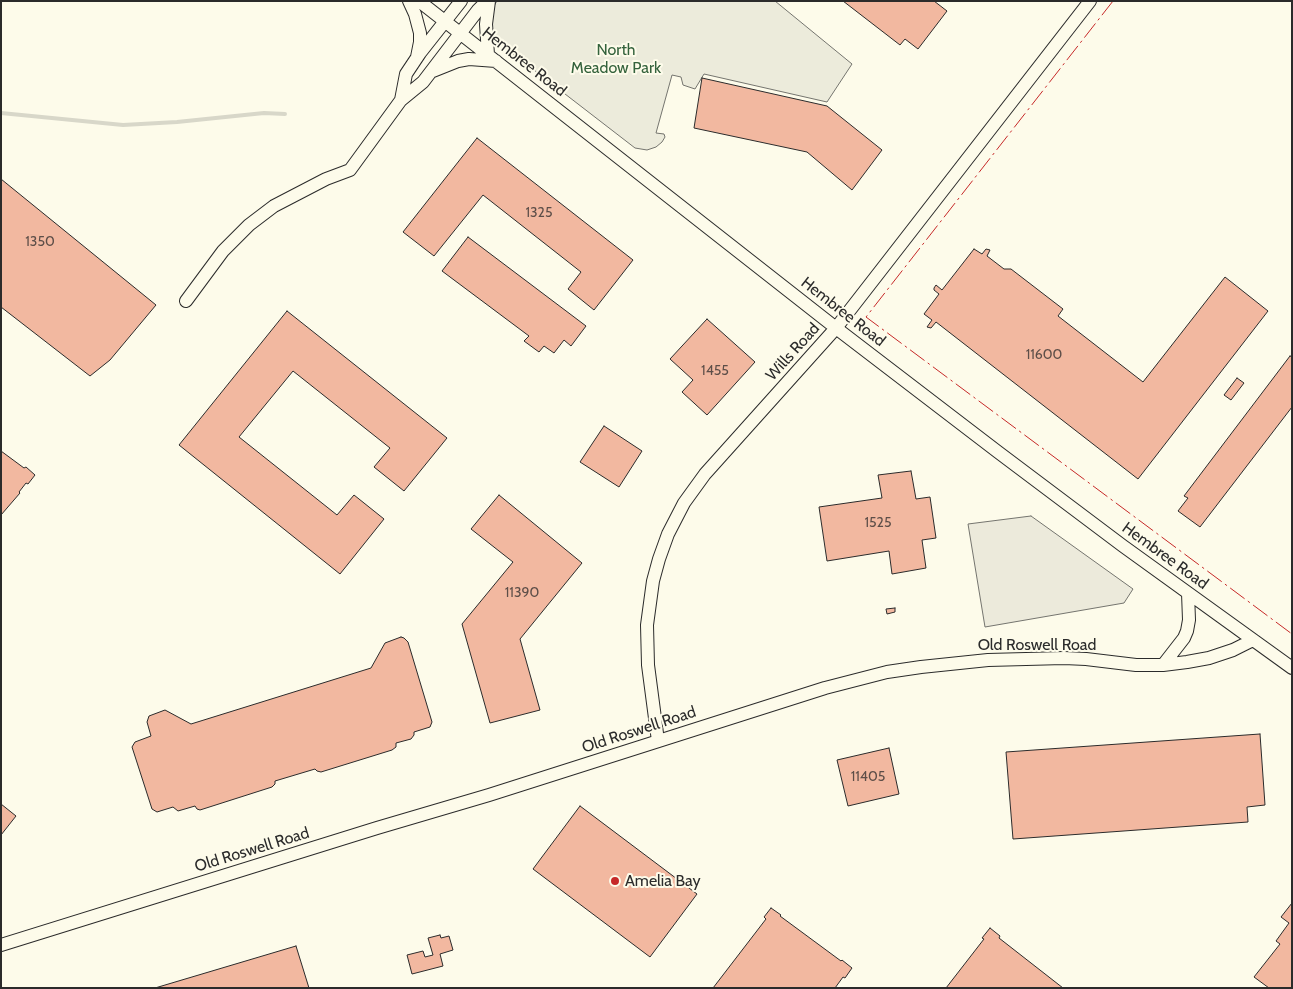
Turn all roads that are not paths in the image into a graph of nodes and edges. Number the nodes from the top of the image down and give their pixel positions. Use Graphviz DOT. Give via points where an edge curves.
graph roads {
  1 [pos="409,1"];
  2 [pos="418,1"];
  3 [pos="461,1"];
  4 [pos="488,1"];
  5 [pos="1090,1"];
  6 [pos="445,23"];
  7 [pos="460,34"];
  8 [pos="492,58"];
  9 [pos="416,60"];
  10 [pos="433,71"];
  11 [pos="401,100"];
  12 [pos="186,301"];
  13 [pos="836,328"];
  14 [pos="1188,593"];
  15 [pos="1253,640"];
  16 [pos="1163,665"];
  17 [pos="1292,668"];
  18 [pos="658,741"];
  19 [pos="1,945"];
  1 -- 9 [label="street" via="420,33"];
  2 -- 6 [label="street, Hembree Road"];
  3 -- 6 [label="street"];
  4 -- 7 [label="street"];
  4 -- 8 [label="street" via="486,24"];
  5 -- 13 [label="street, Wills Road"];
  6 -- 7 [label="street, Hembree Road"];
  6 -- 9 [label="street"];
  7 -- 8 [label="street, Hembree Road"];
  7 -- 10 [label="street"];
  8 -- 10 [label="street" via="458,61"];
  8 -- 13 [label="street, Hembree Road"];
  9 -- 11 [label="street" via="406,74"];
  10 -- 11 [label="street"];
  11 -- 12 [label="street" via="350,170 274,206 249,225 223,251"];
  13 -- 14 [label="street, Hembree Road"];
  13 -- 18 [label="street, Wills Road" via="705,474 684,503 668,534 653,581 647,625 648,665"];
  14 -- 15 [label="street, Hembree Road"];
  14 -- 16 [label="street" via="1188,631"];
  15 -- 16 [label="street, Old Roswell Road" via="1209,658"];
  15 -- 17 [label="street"];
  16 -- 18 [label="street, Old Roswell Road" via="1064,658 988,660 887,672 825,688"];
  18 -- 19 [label="street, Old Roswell Road"];
}
